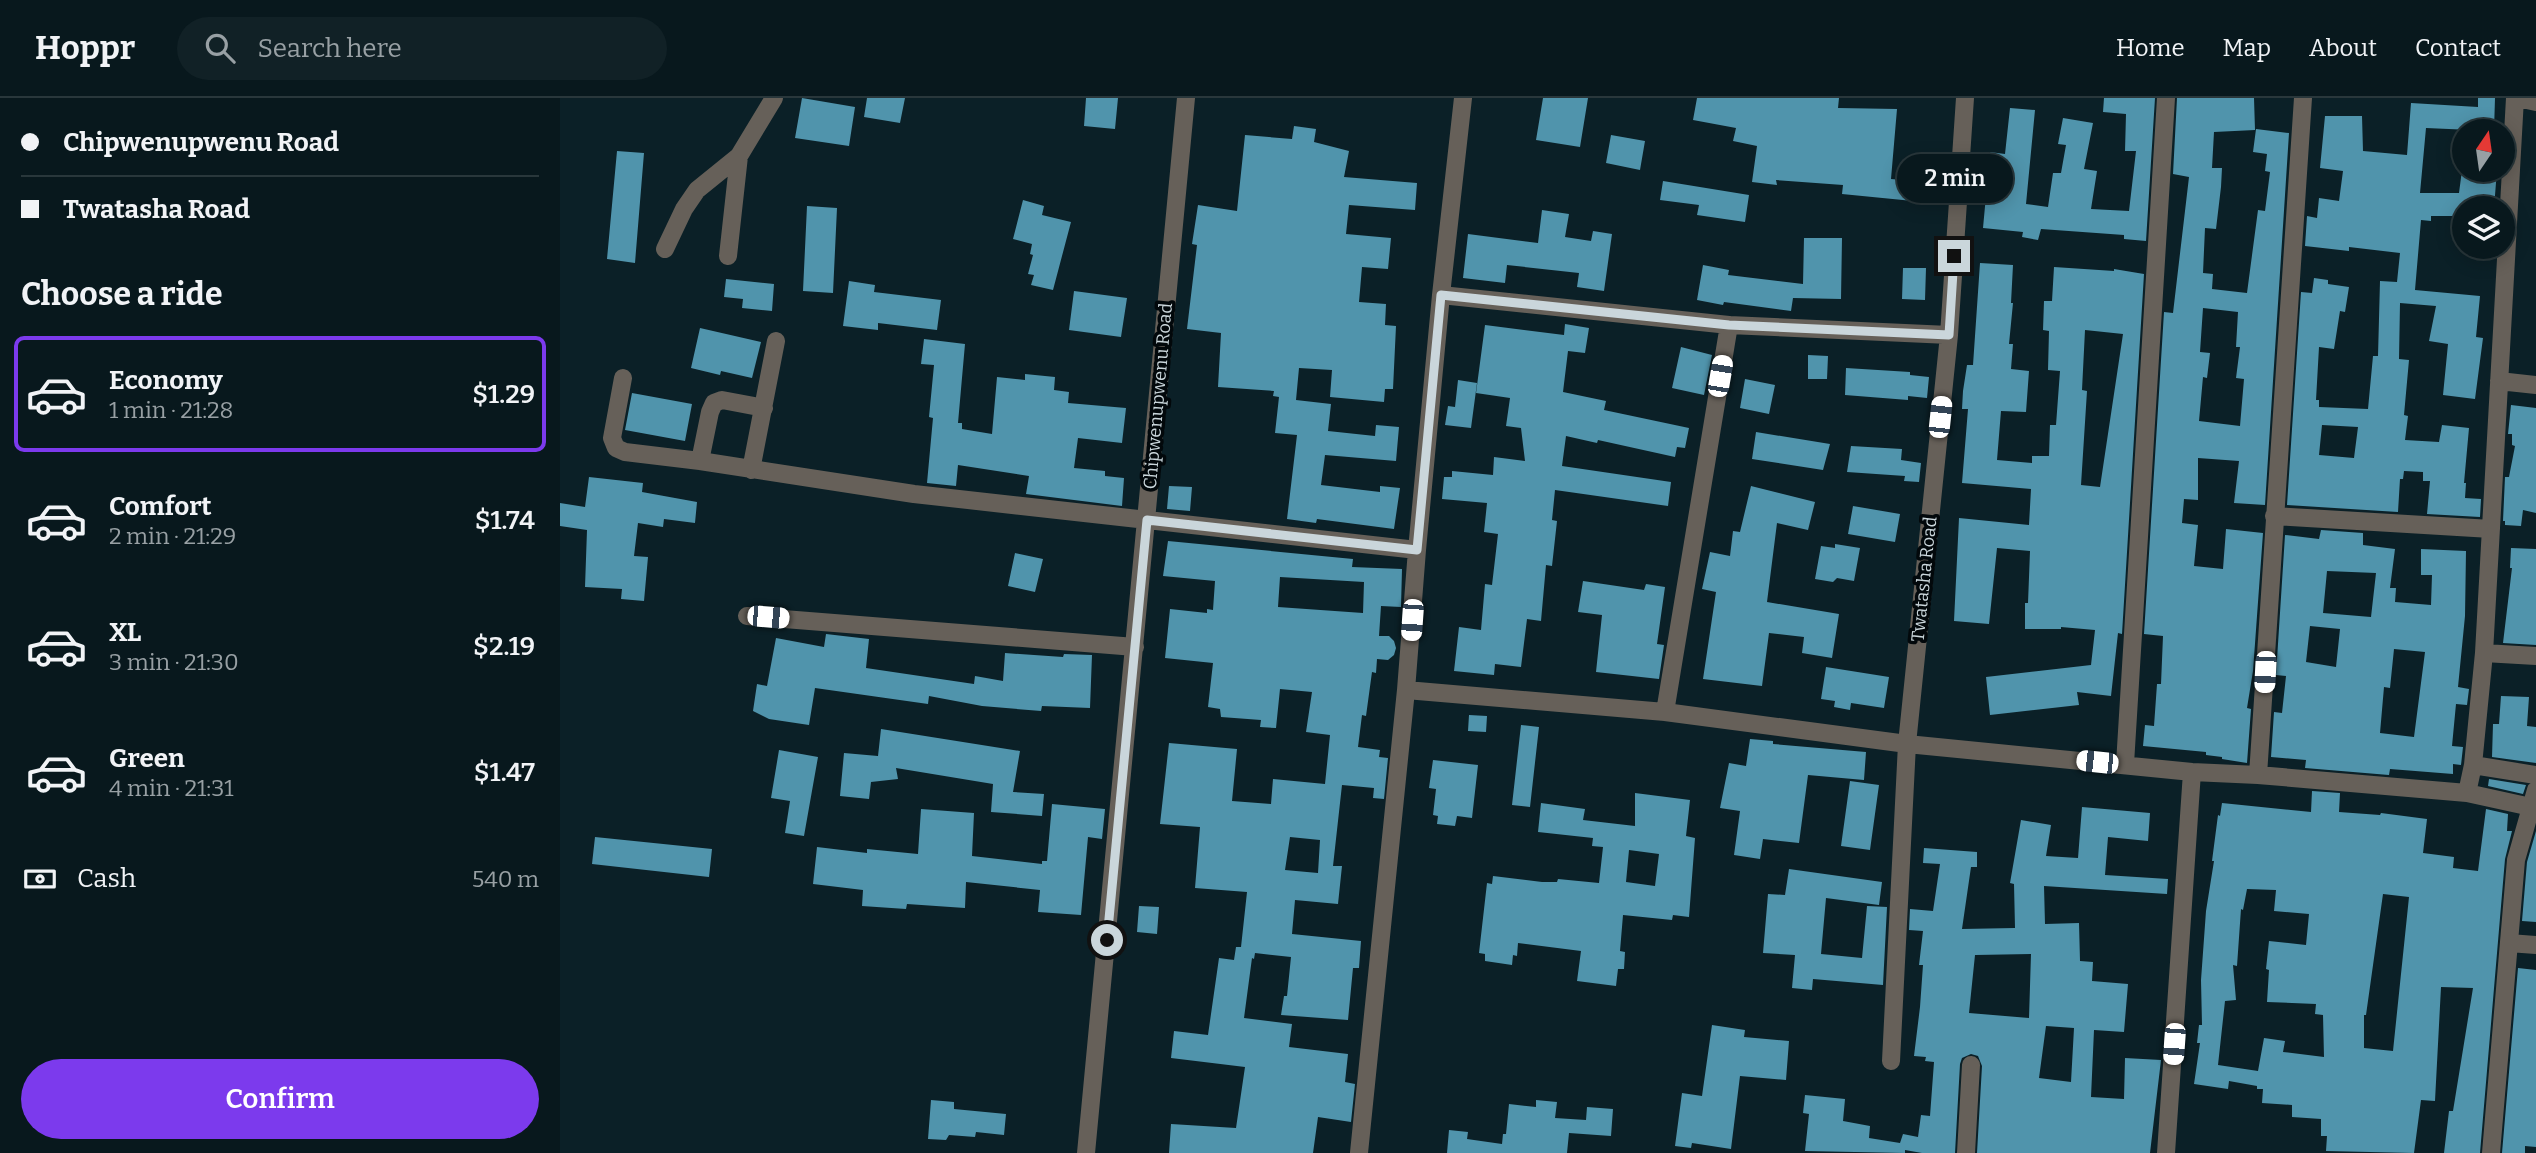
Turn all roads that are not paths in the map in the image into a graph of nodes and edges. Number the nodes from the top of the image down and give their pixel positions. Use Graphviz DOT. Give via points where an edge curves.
graph roads {
  1 [pos="774,98"];
  2 [pos="1186,98"];
  3 [pos="1463,98"];
  4 [pos="1965,98"];
  5 [pos="2166,98"];
  6 [pos="2303,98"];
  7 [pos="2516,98"];
  8 [pos="2536,102"];
  9 [pos="739,156"];
  10 [pos="665,249"];
  11 [pos="727,256"];
  12 [pos="1441,295"];
  13 [pos="1729,325"];
  14 [pos="1949,335"];
  15 [pos="776,341"];
  16 [pos="623,378"];
  17 [pos="2499,381"];
  18 [pos="2536,385"];
  19 [pos="764,408"];
  20 [pos="700,461"];
  21 [pos="751,470"];
  22 [pos="2274,516"];
  23 [pos="1147,520"];
  24 [pos="2491,529"];
  25 [pos="1417,550"];
  26 [pos="747,616"];
  27 [pos="1135,647"];
  28 [pos="2484,653"];
  29 [pos="2536,656"];
  30 [pos="1406,690"];
  31 [pos="1665,712"];
  32 [pos="1907,744"];
  33 [pos="2124,764"];
  34 [pos="2473,765"];
  35 [pos="2192,772"];
  36 [pos="2258,775"];
  37 [pos="2536,775"];
  38 [pos="2467,793"];
  39 [pos="2533,799"];
  40 [pos="2509,943"];
  41 [pos="2536,944"];
  42 [pos="1891,1061"];
  43 [pos="1972,1065"];
  44 [pos="1086,1153"];
  45 [pos="1359,1153"];
  46 [pos="1966,1153"];
  47 [pos="2166,1153"];
  48 [pos="2491,1153"];
  1 -- 9 [label="street"];
  2 -- 23 [label="street, Chipwenupwenu Road"];
  3 -- 12 [label="street"];
  4 -- 14 [label="street, Twatasha Road"];
  5 -- 33 [label="street"];
  6 -- 22 [label="street"];
  7 -- 8 [label="street"];
  7 -- 17 [label="street"];
  9 -- 10 [label="street" via="697,190"];
  9 -- 11 [label="street"];
  12 -- 13 [label="street"];
  12 -- 25 [label="street"];
  13 -- 14 [label="street"];
  13 -- 31 [label="street"];
  14 -- 32 [label="street, Twatasha Road"];
  15 -- 19 [label="street"];
  16 -- 20 [label="street" via="612,438 616,447"];
  17 -- 18 [label="street"];
  17 -- 24 [label="street"];
  19 -- 20 [label="street" via="722,400 714,403"];
  19 -- 21 [label="street"];
  20 -- 21 [label="street"];
  21 -- 23 [label="street"];
  22 -- 24 [label="street"];
  22 -- 36 [label="street"];
  23 -- 25 [label="street"];
  23 -- 27 [label="street, Chipwenupwenu Road"];
  24 -- 28 [label="street"];
  25 -- 30 [label="street"];
  26 -- 27 [label="street"];
  27 -- 44 [label="street, Chipwenupwenu Road"];
  28 -- 29 [label="street"];
  28 -- 34 [label="street"];
  30 -- 31 [label="street"];
  30 -- 45 [label="street"];
  31 -- 32 [label="street"];
  32 -- 33 [label="street"];
  32 -- 42 [label="street, Twatasha Road"];
  33 -- 35 [label="street"];
  34 -- 37 [label="street"];
  34 -- 38 [label="street"];
  35 -- 36 [label="street"];
  35 -- 47 [label="street"];
  36 -- 38 [label="street"];
  38 -- 39 [label="street"];
  39 -- 40 [label="street" via="2516,860"];
  40 -- 41 [label="street"];
  40 -- 48 [label="street"];
  43 -- 46 [label="street"];
}
